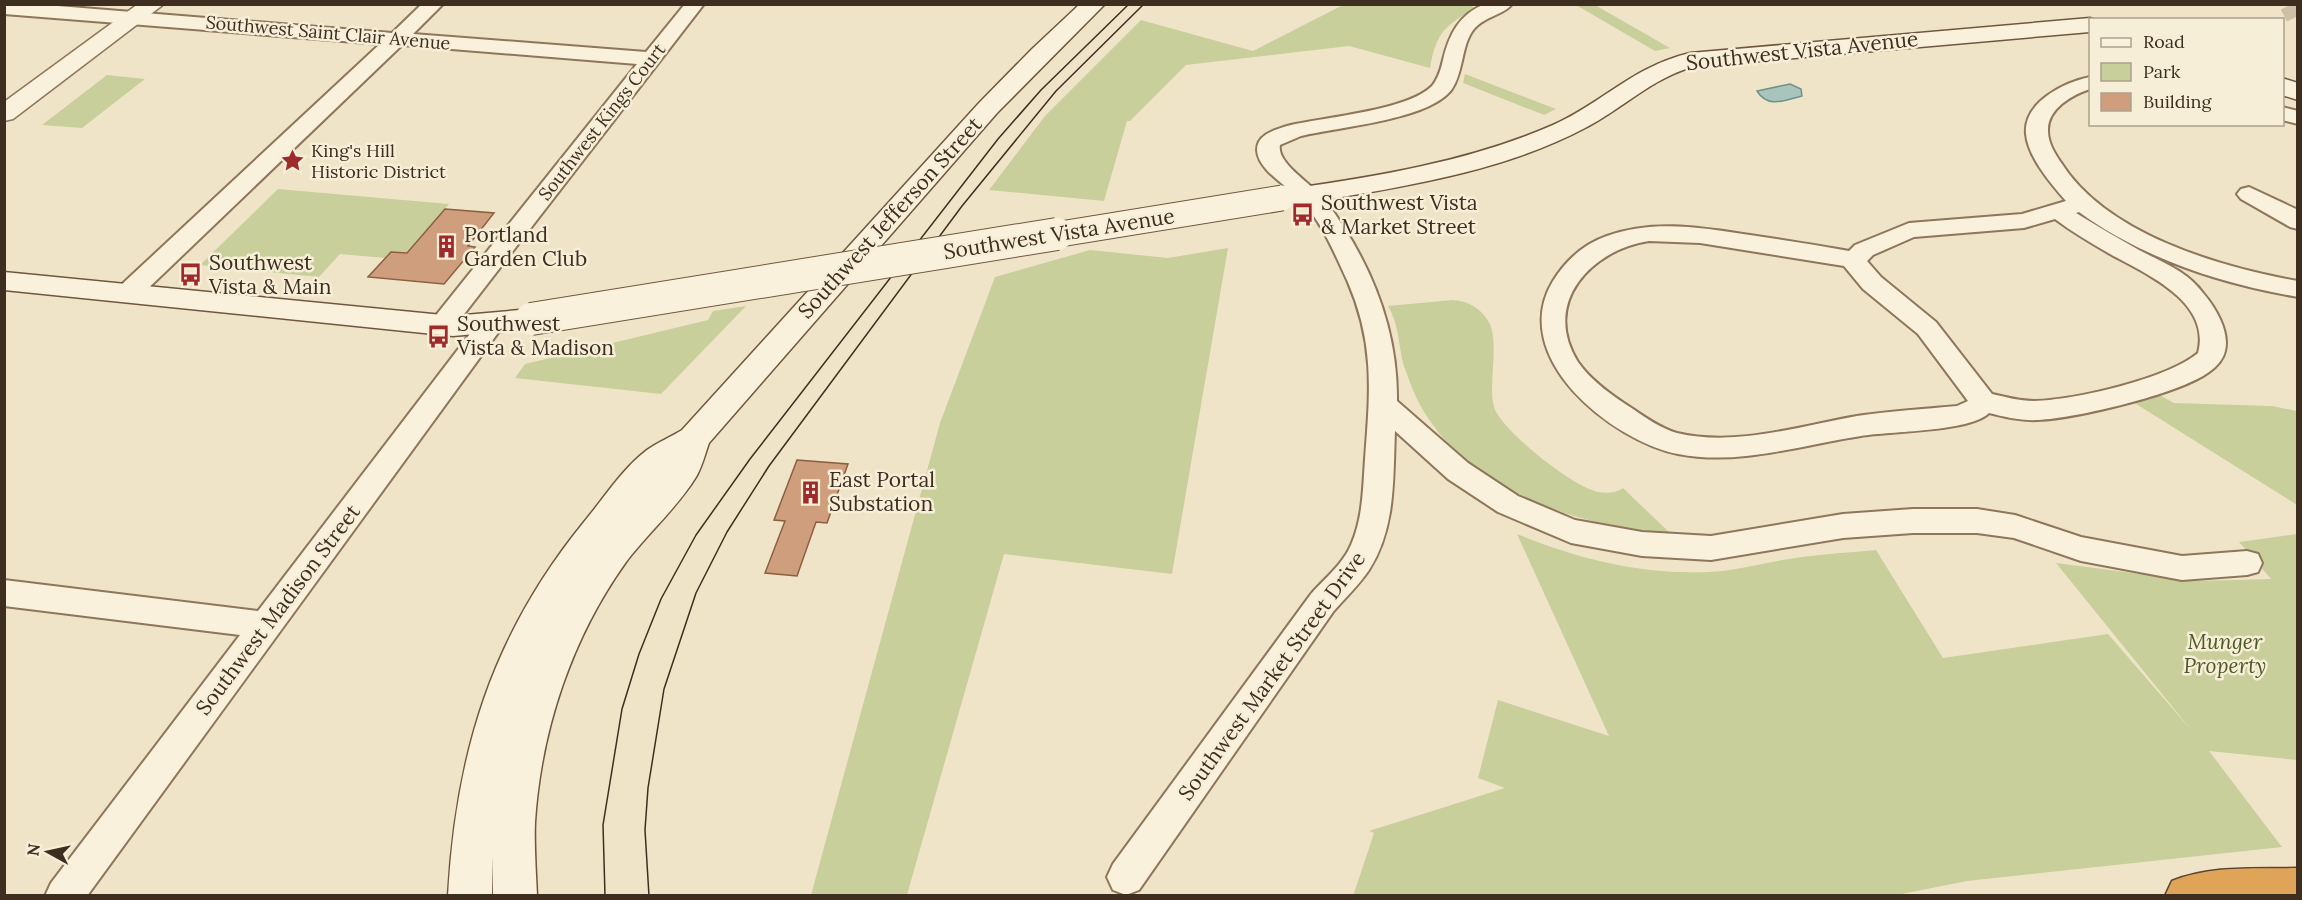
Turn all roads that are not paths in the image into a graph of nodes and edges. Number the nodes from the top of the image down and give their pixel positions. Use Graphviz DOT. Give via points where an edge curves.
graph roads {
  1 [pos="434,4"];
  2 [pos="695,4"];
  3 [pos="1094,4"];
  4 [pos="1503,4"];
  5 [pos="4,8"];
  6 [pos="144,11"];
  7 [pos="2089,25"];
  8 [pos="397,39"];
  9 [pos="652,59"];
  10 [pos="2089,84"];
  11 [pos="2284,86"];
  12 [pos="2298,93"];
  13 [pos="4,114"];
  14 [pos="1309,194"];
  15 [pos="2249,194"];
  16 [pos="2071,207"];
  17 [pos="2298,222"];
  18 [pos="1854,260"];
  19 [pos="4,281"];
  20 [pos="2298,289"];
  21 [pos="128,293"];
  22 [pos="491,324"];
  23 [pos="442,325"];
  24 [pos="1983,402"];
  25 [pos="1383,405"];
  26 [pos="694,438"];
  27 [pos="2247,563"];
  28 [pos="4,593"];
  29 [pos="266,625"];
  30 [pos="1126,877"];
  31 [pos="2298,889"];
  32 [pos="64,896"];
  33 [pos="470,896"];
  34 [pos="515,896"];
  35 [pos="2187,896"];
  1 -- 8 [label="street"];
  2 -- 9 [label="street, Southwest Kings Court"];
  3 -- 26 [label="main road, Southwest Jefferson Street" via="988,108"];
  4 -- 14 [label="street, Southwest Market Street Drive" via="1478,15 1464,29 1442,88 1422,102 1275,136 1268,150 1276,165"];
  5 -- 6 [label="street, Southwest Saint Clair Avenue"];
  6 -- 8 [label="street, Southwest Saint Clair Avenue"];
  6 -- 13 [label="main road"];
  7 -- 14 [label="main road, Southwest Vista Avenue" via="1690,60 1655,71 1588,116 1553,133 1418,174"];
  8 -- 9 [label="street, Southwest Saint Clair Avenue"];
  8 -- 21 [label="street"];
  9 -- 23 [label="street, Southwest Kings Court"];
  10 -- 16 [label="street" via="2064,92 2047,106 2036,124 2044,155 2061,180"];
  11 -- 12 [label="main road"];
  14 -- 22 [label="main road, Southwest Vista Avenue, bridge"];
  14 -- 25 [label="street, Southwest Market Street Drive" via="1355,270 1369,305 1381,347"];
  15 -- 17 [label="street"];
  16 -- 18 [label="street" via="2024,221 1909,230 1864,250"];
  16 -- 20 [label="street" via="2195,261 2240,277"];
  16 -- 24 [label="street" via="2078,225 2175,279 2189,292 2213,337 2209,359 2152,386 2095,400 2041,410"];
  18 -- 24 [label="street" via="1861,271 1926,327"];
  18 -- 24 [label="street" via="1685,234 1639,235 1617,240 1575,265 1560,290 1554,317 1559,348 1580,381 1633,424 1662,439 1694,446 1762,444 1870,424 1960,416"];
  19 -- 21 [label="main road, Southwest Vista Avenue"];
  21 -- 23 [label="main road, Southwest Vista Avenue"];
  22 -- 23 [label="main road, Southwest Vista Avenue"];
  22 -- 29 [label="street, Southwest Madison Street"];
  25 -- 27 [label="street" via="1458,471 1508,504 1571,531 1630,542 1710,548 1843,526 1977,521 2015,527 2081,549 2182,568"];
  25 -- 30 [label="street, Southwest Market Street Drive" via="1376,511 1366,546"];
  26 -- 33 [label="main road" via="655,462 602,523 530,630 502,698 484,760 473,828"];
  26 -- 34 [label="main road" via="683,470 614,552 586,595 550,668 524,756 514,823"];
  28 -- 29 [label="street"];
  29 -- 32 [label="street, Southwest Madison Street"];
  31 -- 35 [label="highway" via="2211,891"];
}
